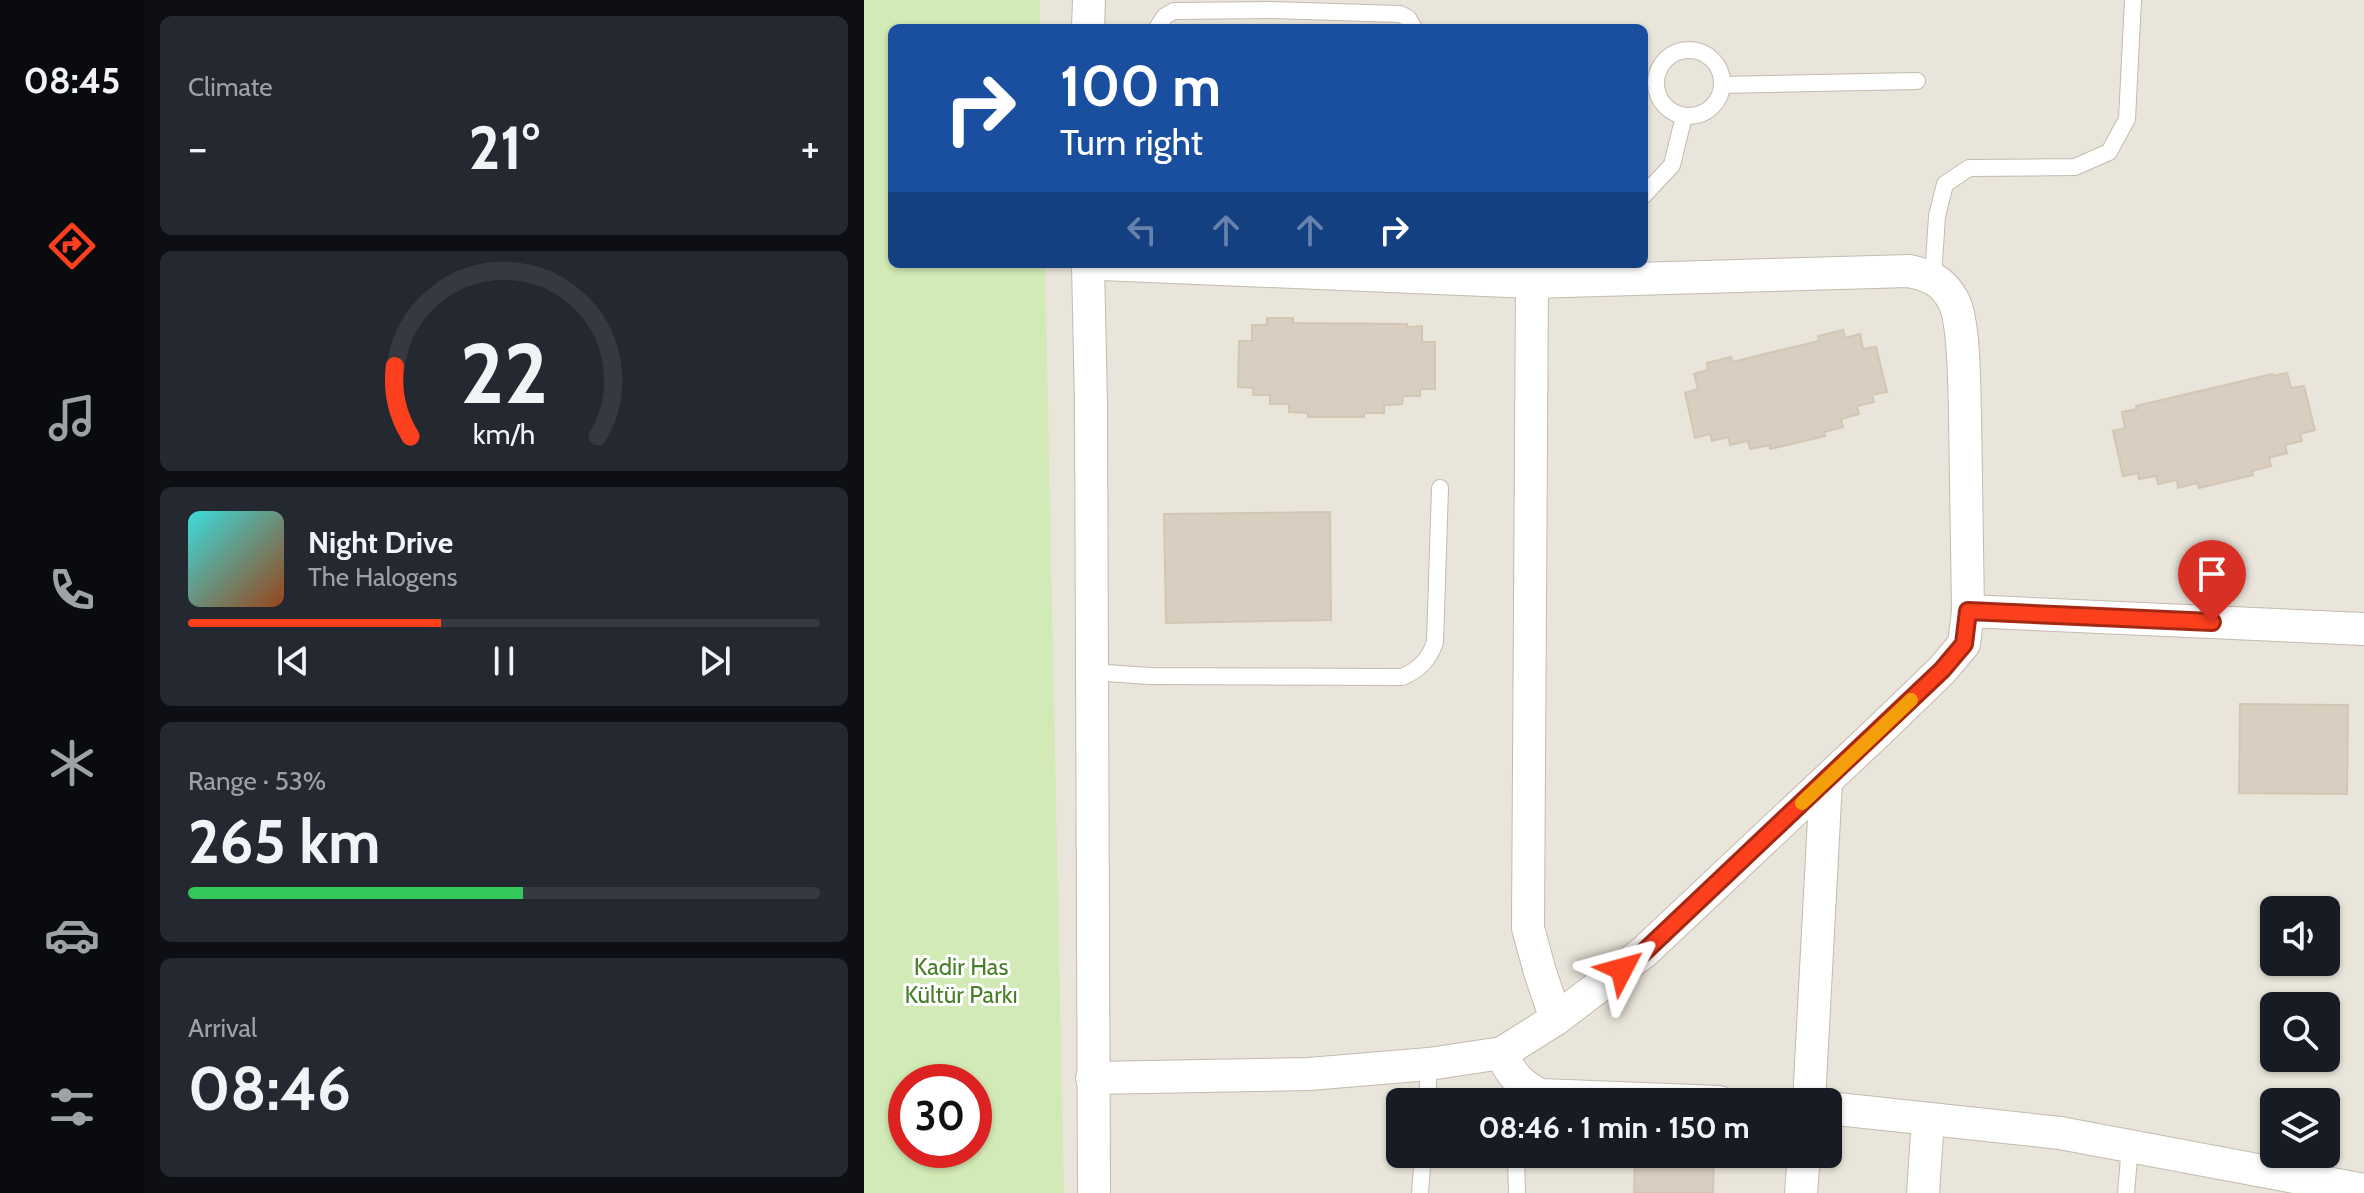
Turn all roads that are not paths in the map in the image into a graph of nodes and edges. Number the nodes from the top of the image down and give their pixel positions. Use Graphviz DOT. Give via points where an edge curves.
graph roads {
  1 [pos="1089,0"];
  2 [pos="2133,0"];
  3 [pos="1088,24"];
  4 [pos="1160,24"];
  5 [pos="1412,24"];
  6 [pos="1917,81"];
  7 [pos="1722,85"];
  8 [pos="1684,116"];
  9 [pos="1648,191"];
  10 [pos="1088,268"];
  11 [pos="1293,268"];
  12 [pos="1532,273"];
  13 [pos="1933,278"];
  14 [pos="1440,488"];
  15 [pos="1968,611"];
  16 [pos="2364,629"];
  17 [pos="1091,672"];
  18 [pos="1826,781"];
  19 [pos="1556,1019"];
  20 [pos="1502,1053"];
  21 [pos="1429,1064"];
  22 [pos="1092,1078"];
  23 [pos="1428,1088"];
  24 [pos="1520,1088"];
  25 [pos="1810,1088"];
  26 [pos="1842,1110"];
  27 [pos="1928,1119"];
  28 [pos="2130,1146"];
  29 [pos="1422,1168"];
  30 [pos="1516,1168"];
  31 [pos="1803,1168"];
  32 [pos="2364,1190"];
  33 [pos="1094,1193"];
  34 [pos="1420,1193"];
  35 [pos="1517,1193"];
  36 [pos="1801,1193"];
  37 [pos="1923,1193"];
  38 [pos="2126,1193"];
  1 -- 3 [label="street"];
  2 -- 13 [label="lane" via="2127,119 2109,152 2075,167 1969,168 1945,184"];
  4 -- 5 [label="lane" via="1174,11 1271,10 1400,14"];
  6 -- 7 [label="lane"];
  7 -- 8 [label="lane" via="1710,109"];
  7 -- 8 [label="lane" via="1721,72 1707,55 1696,50 1672,55 1662,64 1656,89 1662,102"];
  8 -- 9 [label="lane" via="1672,165"];
  10 -- 17 [label="street"];
  11 -- 12 [label="street"];
  12 -- 13 [label="street" via="1909,271"];
  12 -- 19 [label="street" via="1528,928"];
  13 -- 15 [label="street" via="1959,314"];
  14 -- 17 [label="lane" via="1435,642 1427,660 1411,673 1402,677"];
  15 -- 16 [label="street"];
  15 -- 18 [label="street" via="1964,644 1957,653"];
  17 -- 22 [label="street"];
  18 -- 19 [label="street" via="1644,952"];
  18 -- 25 [label="street"];
  19 -- 20 [label="street"];
  20 -- 21 [label="street"];
  20 -- 24 [label="street"];
  21 -- 22 [label="street" via="1309,1074"];
  21 -- 23 [label="lane"];
  22 -- 33 [label="street"];
  26 -- 27 [label="street"];
  27 -- 28 [label="street"];
  27 -- 37 [label="street"];
  28 -- 32 [label="street"];
  28 -- 38 [label="lane"];
  29 -- 34 [label="lane"];
  30 -- 35 [label="lane"];
  31 -- 36 [label="street"];
}
